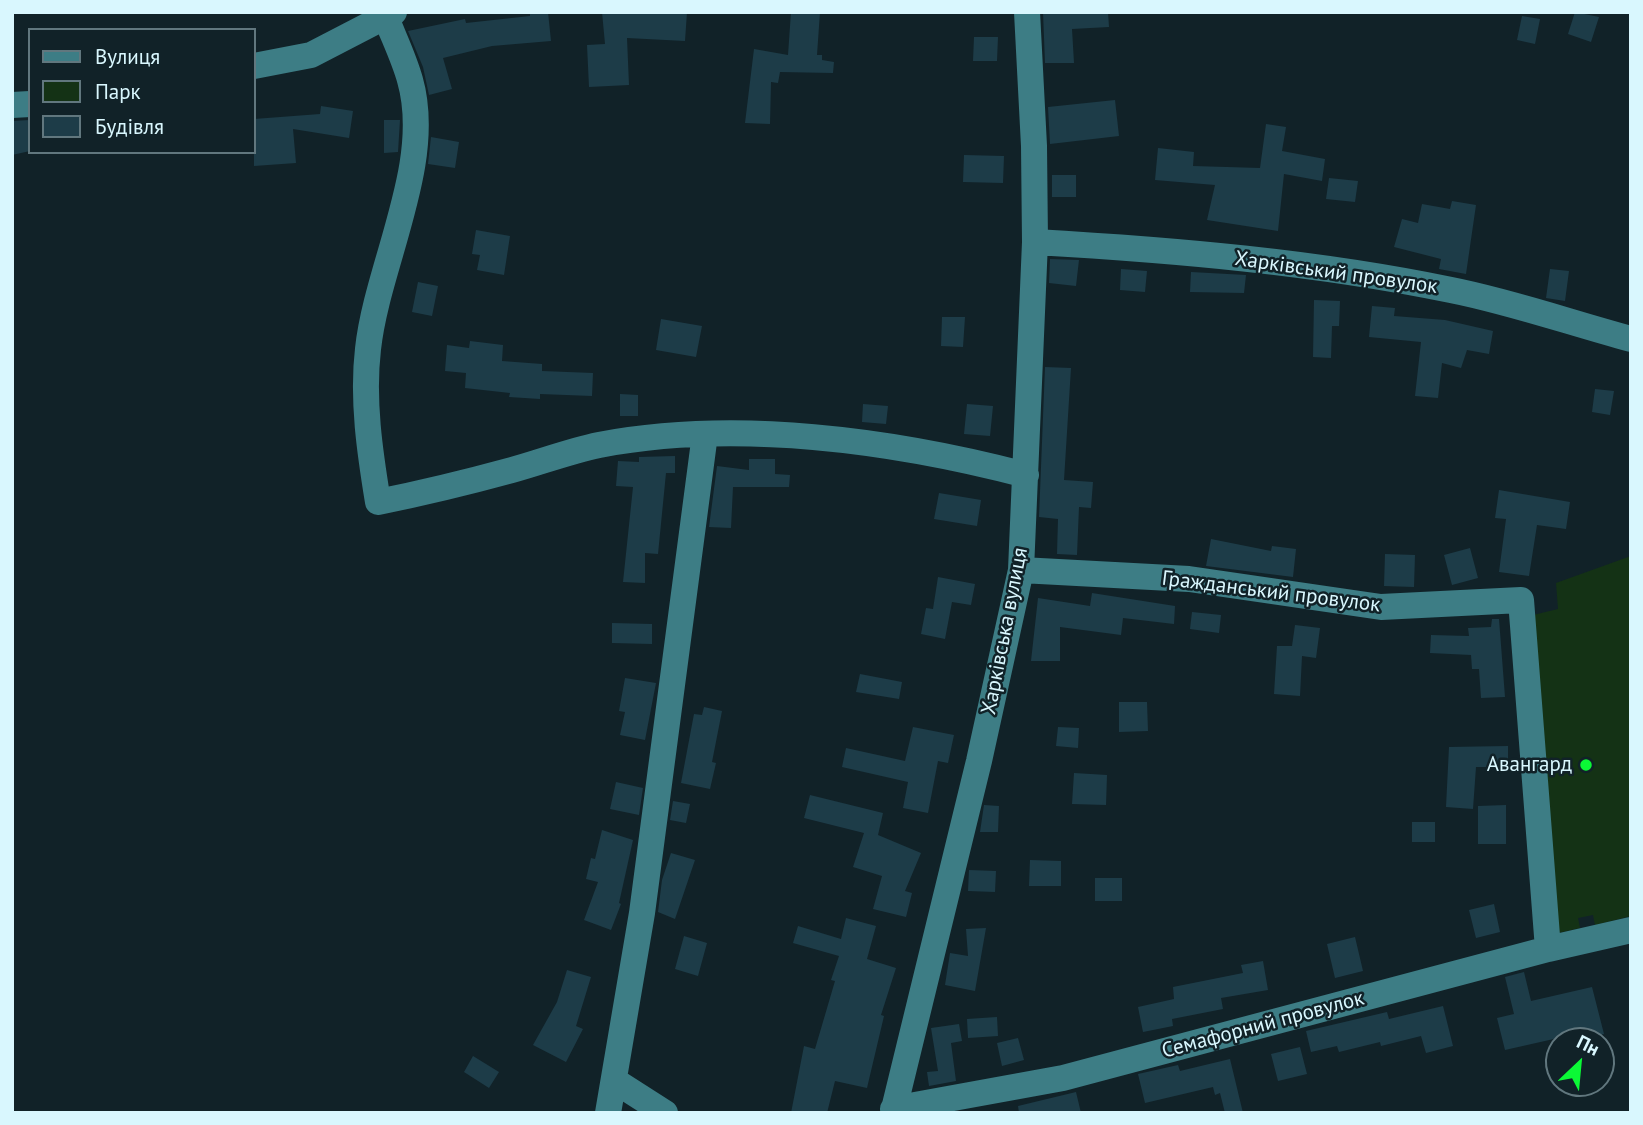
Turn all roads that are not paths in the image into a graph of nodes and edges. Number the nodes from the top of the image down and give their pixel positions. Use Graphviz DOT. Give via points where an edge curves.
graph roads {
  1 [pos="1027,12"];
  2 [pos="390,14"];
  3 [pos="256,66"];
  4 [pos="1035,242"];
  5 [pos="1631,339"];
  6 [pos="705,434"];
  7 [pos="1026,475"];
  8 [pos="1021,570"];
  9 [pos="1631,930"];
  10 [pos="1548,949"];
  11 [pos="615,1081"];
  12 [pos="893,1111"];
  13 [pos="608,1113"];
  14 [pos="664,1113"];
  1 -- 4 [label="street, Харківська вулиця"];
  2 -- 3 [label="street" via="311,55"];
  2 -- 6 [label="street" via="411,81 415,144 368,350 368,439 378,502 451,487 600,445"];
  4 -- 5 [label="street, Харківський провулок" via="1197,253 1452,290"];
  4 -- 7 [label="street, Харківська вулиця"];
  6 -- 7 [label="street" via="769,434 883,445"];
  6 -- 11 [label="street" via="644,899"];
  7 -- 8 [label="street, Харківська вулиця"];
  8 -- 10 [label="street, Гражданський провулок" via="1189,579 1381,607 1521,600"];
  8 -- 12 [label="street, Харківська вулиця"];
  9 -- 10 [label="street, Семафорний провулок"];
  10 -- 12 [label="street, Семафорний провулок" via="1063,1078"];
  11 -- 13 [label="street"];
  11 -- 14 [label="street"];
}
